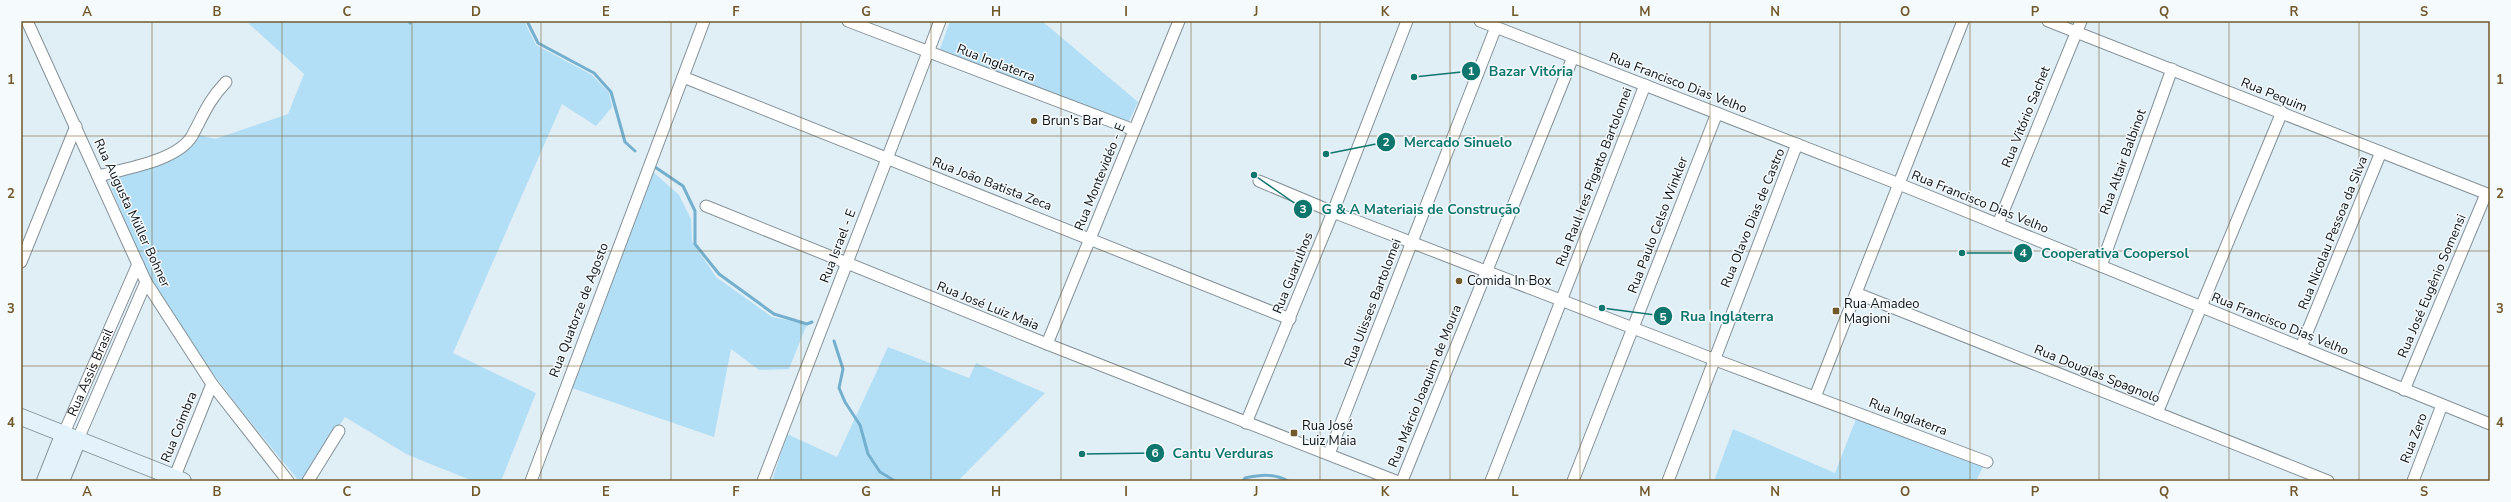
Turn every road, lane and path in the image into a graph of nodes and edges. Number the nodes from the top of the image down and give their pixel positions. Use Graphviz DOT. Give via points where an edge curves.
graph roads {
  1 [pos="28,21"];
  2 [pos="704,21"];
  3 [pos="848,21"];
  4 [pos="940,21"];
  5 [pos="1179,21"];
  6 [pos="1406,21"];
  7 [pos="1480,21"];
  8 [pos="1963,21"];
  9 [pos="2048,21"];
  10 [pos="2080,21"];
  11 [pos="1496,27"];
  12 [pos="2076,32"];
  13 [pos="928,52"];
  14 [pos="1573,57"];
  15 [pos="2172,69"];
  16 [pos="683,77"];
  17 [pos="226,82"];
  18 [pos="1645,85"];
  19 [pos="2282,112"];
  20 [pos="1717,113"];
  21 [pos="76,126"];
  22 [pos="1134,130"];
  23 [pos="1798,144"];
  24 [pos="2381,152"];
  25 [pos="887,158"];
  26 [pos="99,176"];
  27 [pos="1259,181"];
  28 [pos="1899,184"];
  29 [pos="2488,194"];
  30 [pos="706,206"];
  31 [pos="1333,212"];
  32 [pos="1998,224"];
  33 [pos="1091,237"];
  34 [pos="1412,241"];
  35 [pos="21,262"];
  36 [pos="138,264"];
  37 [pos="846,264"];
  38 [pos="2101,266"];
  39 [pos="1487,270"];
  40 [pos="146,282"];
  41 [pos="1856,293"];
  42 [pos="1562,300"];
  43 [pos="2202,306"];
  44 [pos="1290,319"];
  45 [pos="1633,328"];
  46 [pos="1047,344"];
  47 [pos="2301,347"];
  48 [pos="1713,359"];
  49 [pos="212,384"];
  50 [pos="2404,390"];
  51 [pos="1815,397"];
  52 [pos="2442,405"];
  53 [pos="2157,413"];
  54 [pos="21,417"];
  55 [pos="1246,423"];
  56 [pos="2490,424"];
  57 [pos="339,431"];
  58 [pos="71,436"];
  59 [pos="1329,454"];
  60 [pos="1987,462"];
  61 [pos="177,480"];
  62 [pos="45,481"];
  63 [pos="61,481"];
  64 [pos="288,481"];
  65 [pos="308,481"];
  66 [pos="531,481"];
  67 [pos="763,481"];
  68 [pos="1396,481"];
  69 [pos="1402,481"];
  70 [pos="1491,481"];
  71 [pos="1573,481"];
  72 [pos="1668,481"];
  73 [pos="2328,481"];
  74 [pos="2413,481"];
  1 -- 21 [label="street, Rua Augusta Müller Bohner"];
  2 -- 16 [label="street, Rua Quatorze de Agosto"];
  3 -- 13 [label="street, Rua Inglaterra"];
  4 -- 13 [label="street, Rua Israel - E"];
  5 -- 22 [label="street, Rua Montevidéo - E"];
  6 -- 31 [label="street, Rua Guarulhos"];
  7 -- 11 [label="street, Rua Francisco Dias Velho"];
  8 -- 28 [label="street"];
  9 -- 12 [label="street, Rua Pequim"];
  10 -- 12 [label="street, Rua Vitório Sachet"];
  11 -- 14 [label="street, Rua Francisco Dias Velho"];
  11 -- 34 [label="street, Rua Ulisses Bartolomei"];
  12 -- 15 [label="street, Rua Pequim"];
  12 -- 32 [label="street, Rua Vitório Sachet"];
  13 -- 22 [label="street, Rua Inglaterra"];
  13 -- 25 [label="street, Rua Israel - E"];
  14 -- 18 [label="street, Rua Francisco Dias Velho"];
  14 -- 39 [label="street, Rua Márcio Joaquim de Moura"];
  15 -- 19 [label="street, Rua Pequim"];
  15 -- 38 [label="street, Rua Altair Balbinot"];
  16 -- 25 [label="street, Rua João Batista Zeca"];
  16 -- 66 [label="street, Rua Quatorze de Agosto"];
  17 -- 26 [label="street" via="202,112 191,137 172,155"];
  18 -- 20 [label="street, Rua Francisco Dias Velho"];
  18 -- 42 [label="street, Rua Raul Ires Pigatto Bartolomei"];
  19 -- 24 [label="street, Rua Pequim"];
  19 -- 43 [label="street"];
  20 -- 23 [label="street, Rua Francisco Dias Velho"];
  20 -- 45 [label="street, Rua Paulo Celso Winkler"];
  21 -- 26 [label="street, Rua Augusta Müller Bohner"];
  21 -- 35 [label="street"];
  22 -- 33 [label="street, Rua Montevidéo - E"];
  23 -- 28 [label="street, Rua Francisco Dias Velho"];
  23 -- 48 [label="street, Rua Olavo Dias de Castro"];
  24 -- 29 [label="street, Rua Pequim"];
  24 -- 47 [label="street, Rua Nicolau Pessoa da Silva"];
  25 -- 33 [label="street, Rua João Batista Zeca"];
  25 -- 37 [label="street, Rua Israel - E"];
  26 -- 36 [label="street, Rua Augusta Müller Bohner"];
  27 -- 31 [label="street, Rua Inglaterra"];
  28 -- 32 [label="street, Rua Francisco Dias Velho"];
  28 -- 41 [label="street"];
  29 -- 50 [label="street, Rua José Eugênio Somensi"];
  30 -- 37 [label="street, Rua José Luiz Maia"];
  31 -- 34 [label="street, Rua Inglaterra"];
  31 -- 44 [label="street, Rua Guarulhos"];
  32 -- 38 [label="street, Rua Francisco Dias Velho"];
  33 -- 44 [label="street, Rua João Batista Zeca"];
  33 -- 46 [label="street, Rua Montevidéo - E"];
  34 -- 39 [label="street, Rua Inglaterra"];
  34 -- 59 [label="street, Rua Ulisses Bartolomei"];
  36 -- 40 [label="street, Rua Augusta Müller Bohner"];
  36 -- 58 [label="street, Rua Assis Brasil"];
  37 -- 46 [label="street, Rua José Luiz Maia"];
  37 -- 67 [label="street, Rua Israel - E"];
  38 -- 43 [label="street, Rua Francisco Dias Velho"];
  39 -- 42 [label="street, Rua Inglaterra"];
  39 -- 69 [label="street, Rua Márcio Joaquim de Moura"];
  40 -- 49 [label="street, Rua Augusta Müller Bohner"];
  40 -- 58 [label="street, Rua Assis Brasil"];
  41 -- 51 [label="street"];
  41 -- 53 [label="street, Rua Douglas Spagnolo"];
  42 -- 45 [label="street, Rua Inglaterra"];
  42 -- 70 [label="street, Rua Raul Ires Pigatto Bartolomei"];
  43 -- 47 [label="street, Rua Francisco Dias Velho"];
  43 -- 53 [label="street"];
  44 -- 55 [label="street, Rua Guarulhos"];
  45 -- 48 [label="street, Rua Inglaterra"];
  45 -- 71 [label="street, Rua Paulo Celso Winkler"];
  46 -- 55 [label="street, Rua José Luiz Maia"];
  47 -- 50 [label="street, Rua Francisco Dias Velho"];
  48 -- 51 [label="street, Rua Inglaterra"];
  48 -- 72 [label="street, Rua Olavo Dias de Castro"];
  49 -- 61 [label="street, Rua Coimbra"];
  49 -- 64 [label="street, Rua Augusta Müller Bohner"];
  50 -- 52 [label="street, Rua Francisco Dias Velho"];
  51 -- 60 [label="street, Rua Inglaterra"];
  52 -- 56 [label="street, Rua Francisco Dias Velho"];
  52 -- 74 [label="street, Rua Zero"];
  53 -- 73 [label="street, Rua Douglas Spagnolo"];
  54 -- 58 [label="street"];
  55 -- 59 [label="street, Rua José Luiz Maia"];
  57 -- 65 [label="street"];
  58 -- 61 [label="street"];
  58 -- 62 [label="street, Rua Assis Brasil"];
  58 -- 63 [label="street, Rua Assis Brasil"];
  59 -- 68 [label="street, Rua José Luiz Maia"];
}
